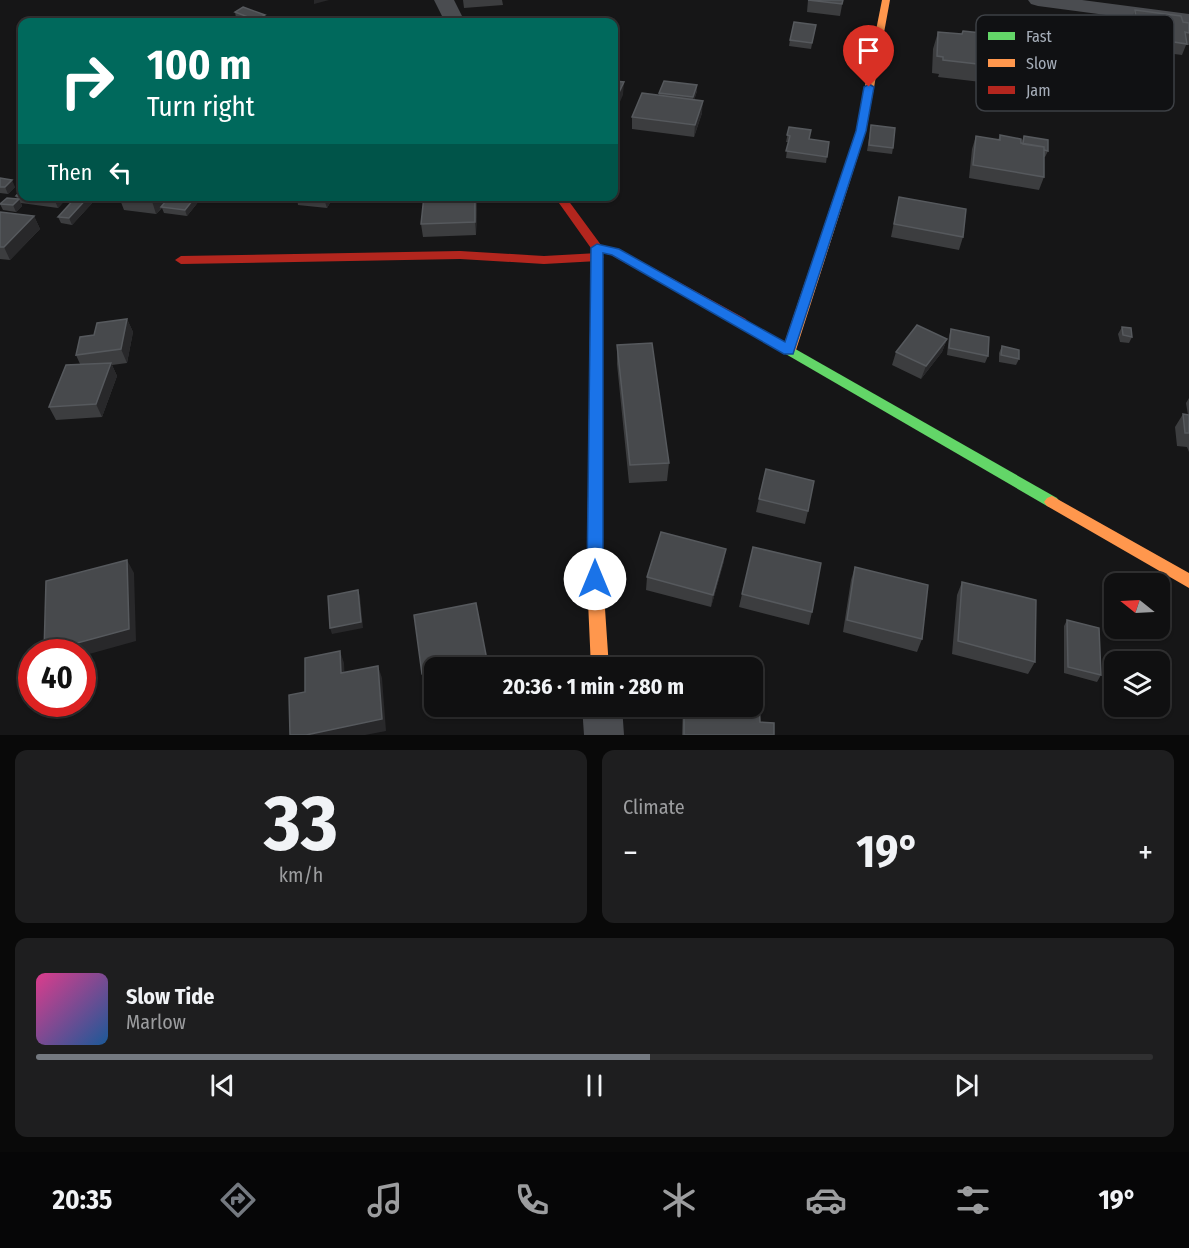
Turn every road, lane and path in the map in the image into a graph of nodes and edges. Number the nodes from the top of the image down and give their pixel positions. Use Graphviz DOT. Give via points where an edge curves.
graph roads {
  1 [pos="444,0"];
  2 [pos="886,0"];
  3 [pos="1038,0"];
  4 [pos="1151,15"];
  5 [pos="453,18"];
  6 [pos="1174,18"];
  7 [pos="1189,20"];
  8 [pos="562,201"];
  9 [pos="598,252"];
  10 [pos="181,261"];
  11 [pos="789,350"];
  12 [pos="1189,581"];
  13 [pos="599,657"];
  14 [pos="603,717"];
  15 [pos="604,735"];
  1 -- 5 [label="street"];
  2 -- 11 [label="street" via="861,131"];
  3 -- 4 [label="street"];
  6 -- 7 [label="street"];
  8 -- 9 [label="street"];
  9 -- 10 [label="street" via="544,260 460,255"];
  9 -- 11 [label="street" via="615,252"];
  9 -- 13 [label="street" via="595,579"];
  11 -- 12 [label="street"];
  14 -- 15 [label="street"];
}
